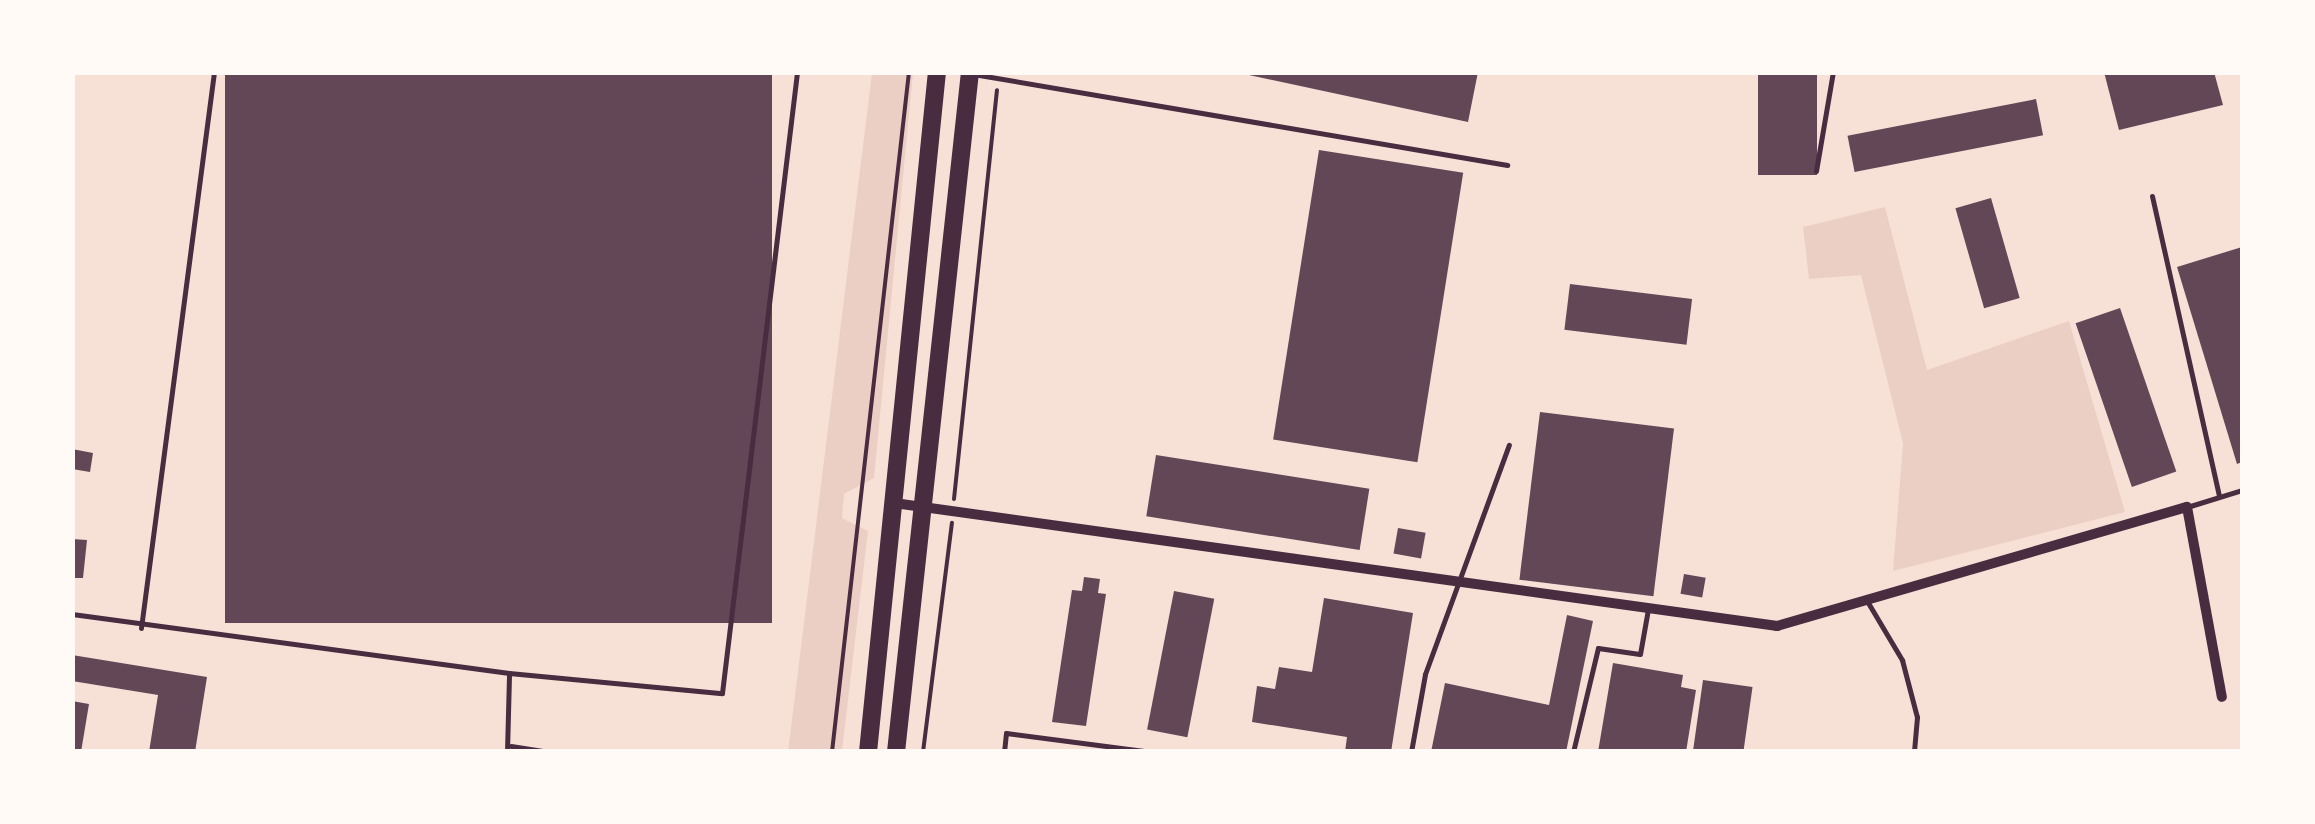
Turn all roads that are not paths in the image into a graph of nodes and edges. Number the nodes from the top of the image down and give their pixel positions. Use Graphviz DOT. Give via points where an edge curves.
graph roads {
  1 [pos="214,72"];
  2 [pos="797,72"];
  3 [pos="937,72"];
  4 [pos="1833,72"];
  5 [pos="970,73"];
  6 [pos="1507,165"];
  7 [pos="1816,170"];
  8 [pos="2152,196"];
  9 [pos="1509,446"];
  10 [pos="2242,490"];
  11 [pos="2220,496"];
  12 [pos="894,503"];
  13 [pos="924,505"];
  14 [pos="2187,507"];
  15 [pos="1461,586"];
  16 [pos="1866,600"];
  17 [pos="1648,609"];
  18 [pos="72,614"];
  19 [pos="141,628"];
  20 [pos="508,673"];
  21 [pos="2222,697"];
  22 [pos="509,749"];
  23 [pos="548,752"];
  24 [pos="868,752"];
  25 [pos="896,752"];
  26 [pos="1004,752"];
  27 [pos="1152,752"];
  28 [pos="1411,752"];
  29 [pos="1573,752"];
  30 [pos="1914,752"];
  1 -- 19 [label="lane"];
  2 -- 20 [label="lane" via="722,693"];
  3 -- 12 [label="main road"];
  4 -- 7 [label="lane"];
  5 -- 6 [label="lane"];
  5 -- 13 [label="main road"];
  8 -- 11 [label="lane"];
  9 -- 15 [label="lane"];
  10 -- 11 [label="lane"];
  11 -- 14 [label="lane"];
  12 -- 13 [label="street"];
  12 -- 24 [label="main road"];
  13 -- 15 [label="street"];
  13 -- 25 [label="main road"];
  14 -- 16 [label="street"];
  14 -- 21 [label="street"];
  15 -- 17 [label="street"];
  15 -- 28 [label="lane" via="1424,674"];
  16 -- 17 [label="street" via="1777,626"];
  16 -- 30 [label="lane" via="1902,660 1917,718"];
  17 -- 29 [label="lane" via="1640,654 1598,648"];
  18 -- 19 [label="lane"];
  19 -- 20 [label="lane"];
  20 -- 22 [label="lane"];
  22 -- 23 [label="lane"];
  26 -- 27 [label="lane" via="1006,733"];
}
